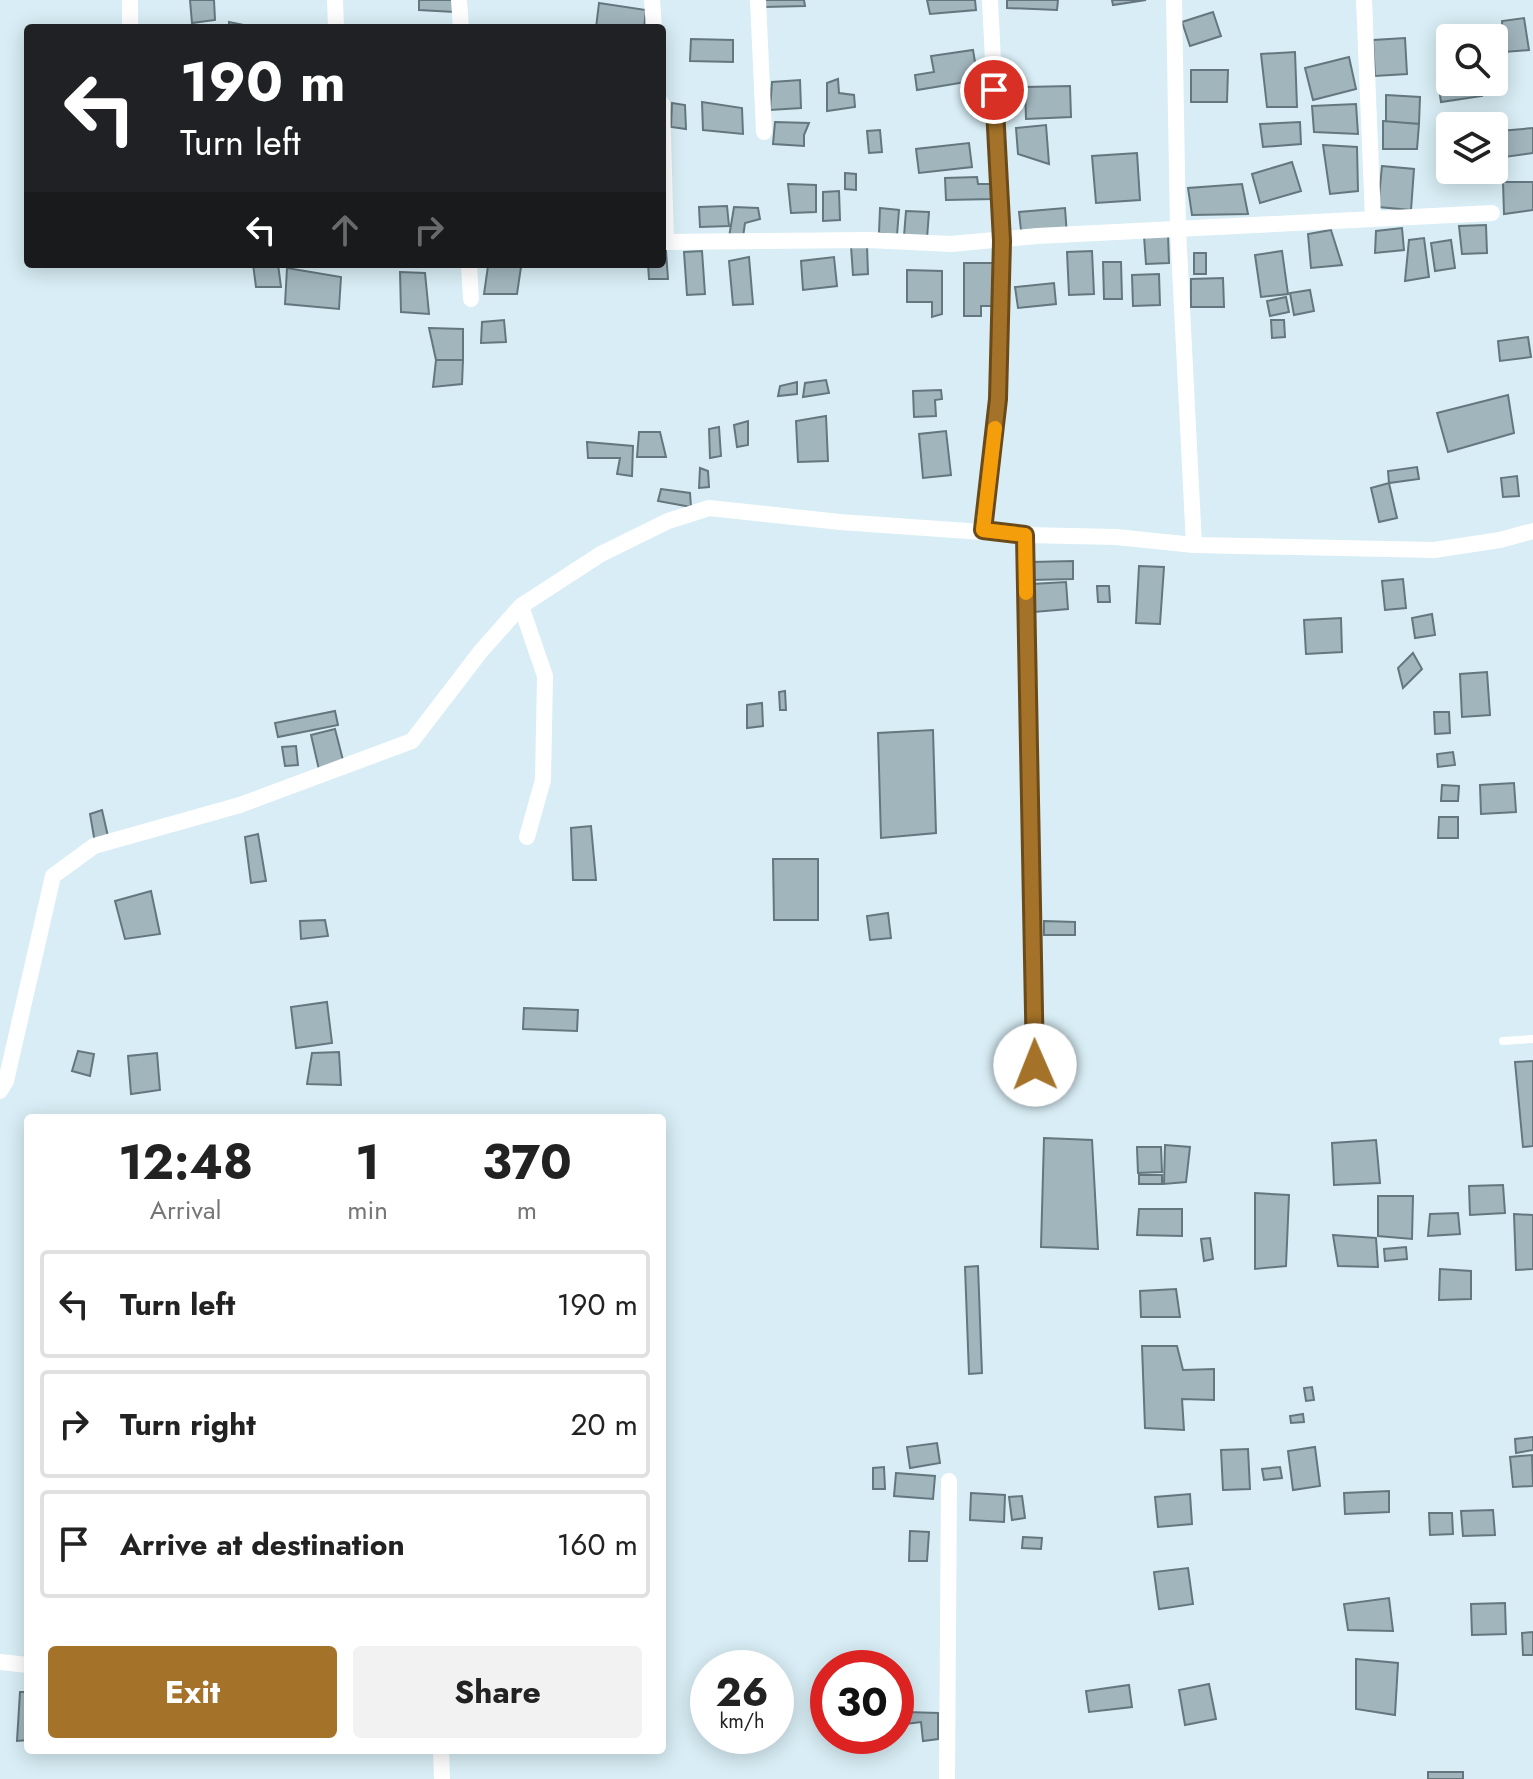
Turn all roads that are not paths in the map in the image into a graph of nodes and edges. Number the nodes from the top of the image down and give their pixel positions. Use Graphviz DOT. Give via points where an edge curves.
graph roads {
  1 [pos="130,0"];
  2 [pos="335,0"];
  3 [pos="459,0"];
  4 [pos="652,0"];
  5 [pos="758,0"];
  6 [pos="990,0"];
  7 [pos="1174,0"];
  8 [pos="1364,0"];
  9 [pos="130,24"];
  10 [pos="336,24"];
  11 [pos="461,24"];
  12 [pos="654,24"];
  13 [pos="764,132"];
  14 [pos="1492,213"];
  15 [pos="1373,218"];
  16 [pos="1178,229"];
  17 [pos="1002,241"];
  18 [pos="666,242"];
  19 [pos="469,268"];
  20 [pos="471,299"];
  21 [pos="983,530"];
  22 [pos="1533,531"];
  23 [pos="1025,535"];
  24 [pos="1194,545"];
  25 [pos="521,606"];
  26 [pos="527,837"];
  27 [pos="1533,1039"];
  28 [pos="1503,1041"];
  29 [pos="1035,1065"];
  30 [pos="0,1091"];
  31 [pos="949,1481"];
  32 [pos="0,1662"];
  33 [pos="24,1665"];
  34 [pos="441,1754"];
  35 [pos="442,1779"];
  36 [pos="947,1779"];
  1 -- 9 [label="street"];
  2 -- 10 [label="street"];
  3 -- 11 [label="street"];
  4 -- 12 [label="street"];
  5 -- 13 [label="street"];
  6 -- 17 [label="street"];
  7 -- 16 [label="street"];
  8 -- 15 [label="street"];
  14 -- 15 [label="street"];
  15 -- 16 [label="street"];
  16 -- 17 [label="street"];
  16 -- 24 [label="street"];
  17 -- 18 [label="street"];
  17 -- 21 [label="street" via="998,399"];
  19 -- 20 [label="street"];
  21 -- 23 [label="street"];
  21 -- 25 [label="street" via="709,508 668,521 601,554"];
  22 -- 24 [label="street" via="1434,550"];
  23 -- 24 [label="street"];
  23 -- 29 [label="street"];
  25 -- 26 [label="street" via="545,676 543,780"];
  25 -- 30 [label="street" via="412,741 240,805 94,846 53,876"];
  27 -- 28 [label="lane"];
  31 -- 36 [label="street"];
  32 -- 33 [label="street"];
  34 -- 35 [label="street"];
}
